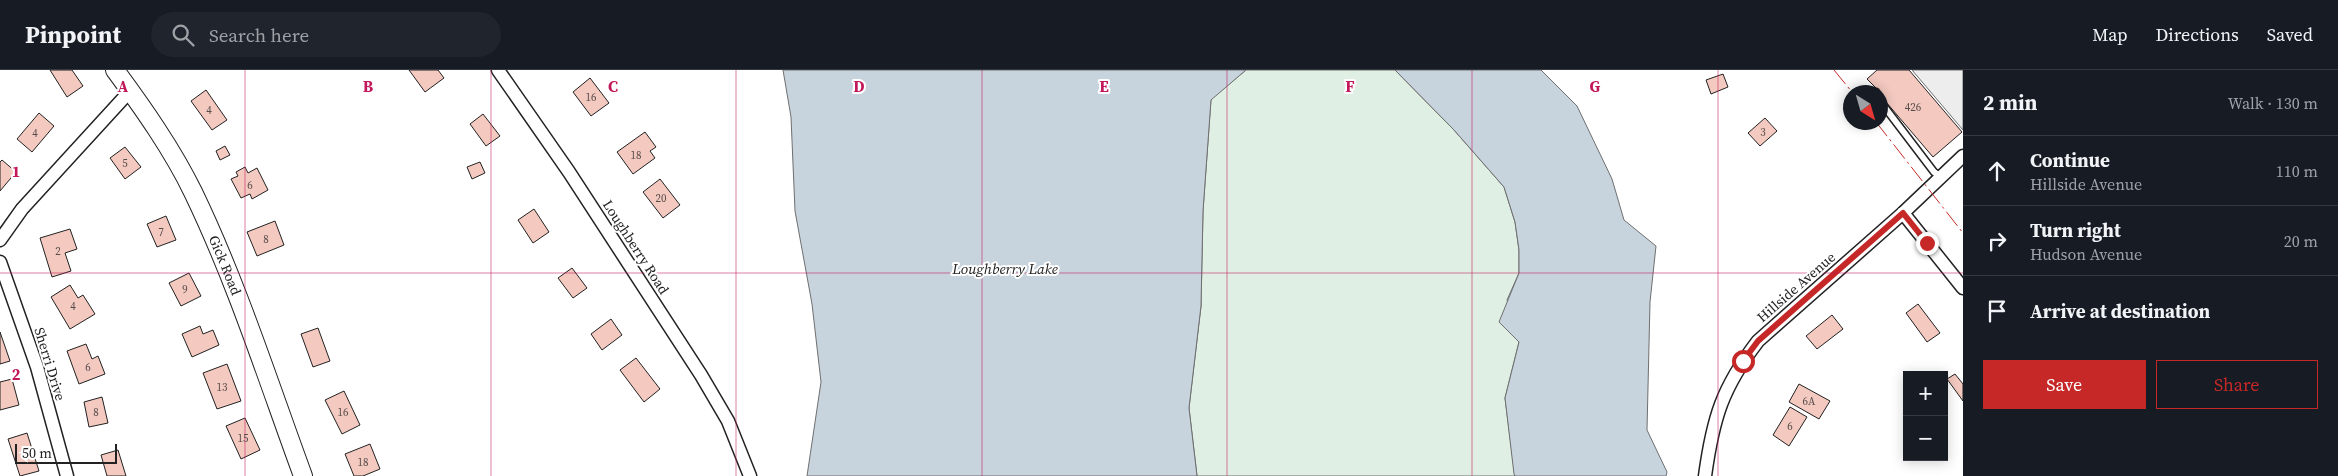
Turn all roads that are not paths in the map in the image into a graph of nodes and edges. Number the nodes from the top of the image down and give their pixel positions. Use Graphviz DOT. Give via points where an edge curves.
graph roads {
  1 [pos="115,70"];
  2 [pos="498,70"];
  3 [pos="130,91"];
  4 [pos="1888,112"];
  5 [pos="1963,156"];
  6 [pos="1940,176"];
  7 [pos="1903,213"];
  8 [pos="0,240"];
  9 [pos="0,262"];
  10 [pos="1963,288"];
  11 [pos="67,476"];
  12 [pos="303,476"];
  13 [pos="750,476"];
  14 [pos="1705,476"];
  1 -- 3 [label="street, Gick Road"];
  2 -- 13 [label="street, Loughberry Road" via="569,172 701,376 728,421"];
  3 -- 8 [label="street" via="22,209"];
  3 -- 12 [label="street, Gick Road" via="176,160 193,192 235,289"];
  4 -- 6 [label="lane"];
  5 -- 6 [label="street, Hillside Avenue"];
  6 -- 7 [label="street, Hillside Avenue"];
  7 -- 10 [label="street"];
  7 -- 14 [label="street, Hillside Avenue" via="1758,341 1722,398 1711,434"];
  9 -- 11 [label="street, Sherri Drive" via="37,368"];
}
